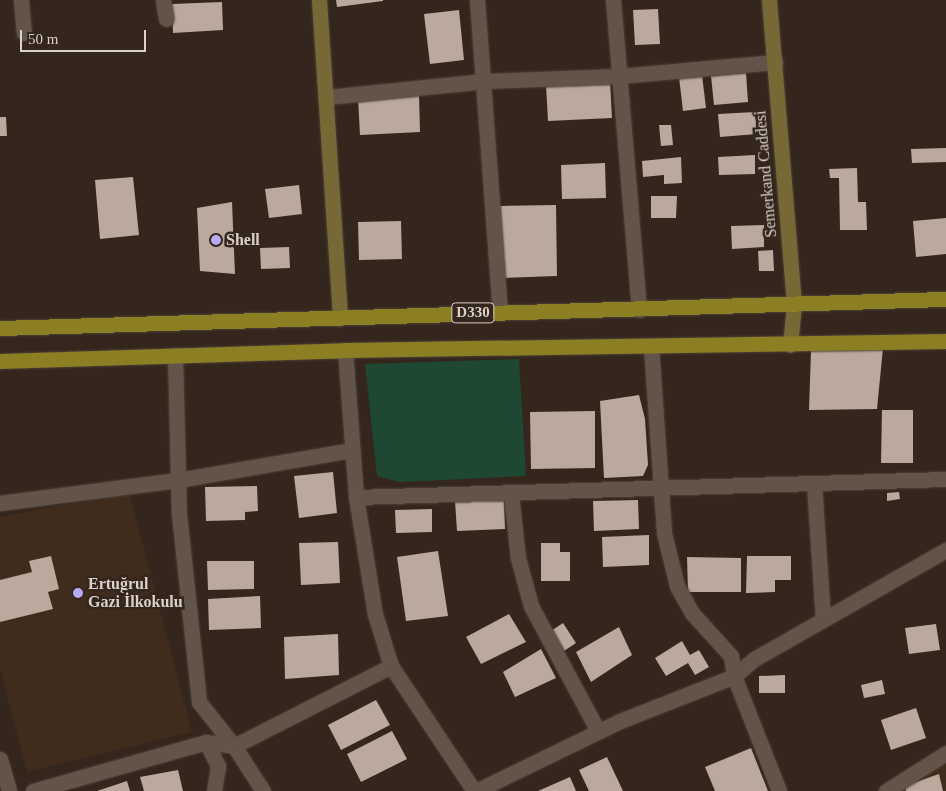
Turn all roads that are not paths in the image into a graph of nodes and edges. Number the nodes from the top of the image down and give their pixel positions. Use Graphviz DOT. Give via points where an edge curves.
graph roads {
  1 [pos="21,0"];
  2 [pos="163,0"];
  3 [pos="319,0"];
  4 [pos="477,0"];
  5 [pos="613,0"];
  6 [pos="769,0"];
  7 [pos="166,19"];
  8 [pos="24,34"];
  9 [pos="775,62"];
  10 [pos="619,76"];
  11 [pos="485,81"];
  12 [pos="327,97"];
  13 [pos="946,299"];
  14 [pos="794,305"];
  15 [pos="639,310"];
  16 [pos="500,312"];
  17 [pos="340,318"];
  18 [pos="0,328"];
  19 [pos="946,341"];
  20 [pos="790,345"];
  21 [pos="651,346"];
  22 [pos="346,350"];
  23 [pos="175,355"];
  24 [pos="0,361"];
  25 [pos="352,450"];
  26 [pos="946,479"];
  27 [pos="178,480"];
  28 [pos="814,484"];
  29 [pos="661,490"];
  30 [pos="511,494"];
  31 [pos="356,497"];
  32 [pos="0,503"];
  33 [pos="946,550"];
  34 [pos="823,620"];
  35 [pos="391,666"];
  36 [pos="734,676"];
  37 [pos="598,731"];
  38 [pos="206,742"];
  39 [pos="234,746"];
  40 [pos="946,753"];
  41 [pos="0,759"];
  42 [pos="9,791"];
  43 [pos="33,791"];
  44 [pos="214,791"];
  45 [pos="263,791"];
  46 [pos="475,791"];
  47 [pos="779,791"];
  48 [pos="886,791"];
  1 -- 8 [label="street"];
  2 -- 7 [label="street"];
  3 -- 12 [label="street"];
  4 -- 11 [label="street"];
  5 -- 10 [label="street"];
  6 -- 9 [label="street, Semerkand Caddesi"];
  9 -- 10 [label="street"];
  9 -- 14 [label="street, Semerkand Caddesi"];
  10 -- 11 [label="street"];
  10 -- 15 [label="street"];
  11 -- 12 [label="street"];
  11 -- 16 [label="street"];
  12 -- 17 [label="street"];
  13 -- 14 [label="main road, D330"];
  14 -- 15 [label="main road, D330"];
  14 -- 20 [label="street, Semerkand Caddesi"];
  15 -- 16 [label="main road, D330"];
  16 -- 17 [label="main road, D330"];
  17 -- 18 [label="main road, D330"];
  19 -- 20 [label="main road, D330"];
  20 -- 21 [label="main road, D330"];
  21 -- 22 [label="main road, D330"];
  21 -- 29 [label="street"];
  22 -- 23 [label="main road, D330"];
  22 -- 25 [label="street"];
  23 -- 24 [label="main road, D330"];
  23 -- 27 [label="street"];
  25 -- 27 [label="street"];
  25 -- 31 [label="street"];
  26 -- 28 [label="street"];
  27 -- 32 [label="street"];
  27 -- 39 [label="street" via="199,702"];
  28 -- 29 [label="street"];
  28 -- 34 [label="street"];
  29 -- 30 [label="street"];
  29 -- 36 [label="street" via="664,533 677,586 692,613 731,656"];
  30 -- 31 [label="street"];
  30 -- 37 [label="street" via="518,558 531,606"];
  31 -- 35 [label="street" via="375,614"];
  33 -- 34 [label="street"];
  34 -- 36 [label="street" via="754,659"];
  35 -- 39 [label="street"];
  35 -- 46 [label="street"];
  36 -- 37 [label="street"];
  36 -- 47 [label="street"];
  37 -- 46 [label="street"];
  38 -- 39 [label="street"];
  38 -- 43 [label="street"];
  38 -- 44 [label="street" via="218,766"];
  39 -- 45 [label="street"];
  40 -- 48 [label="street"];
  41 -- 42 [label="street"];
}
